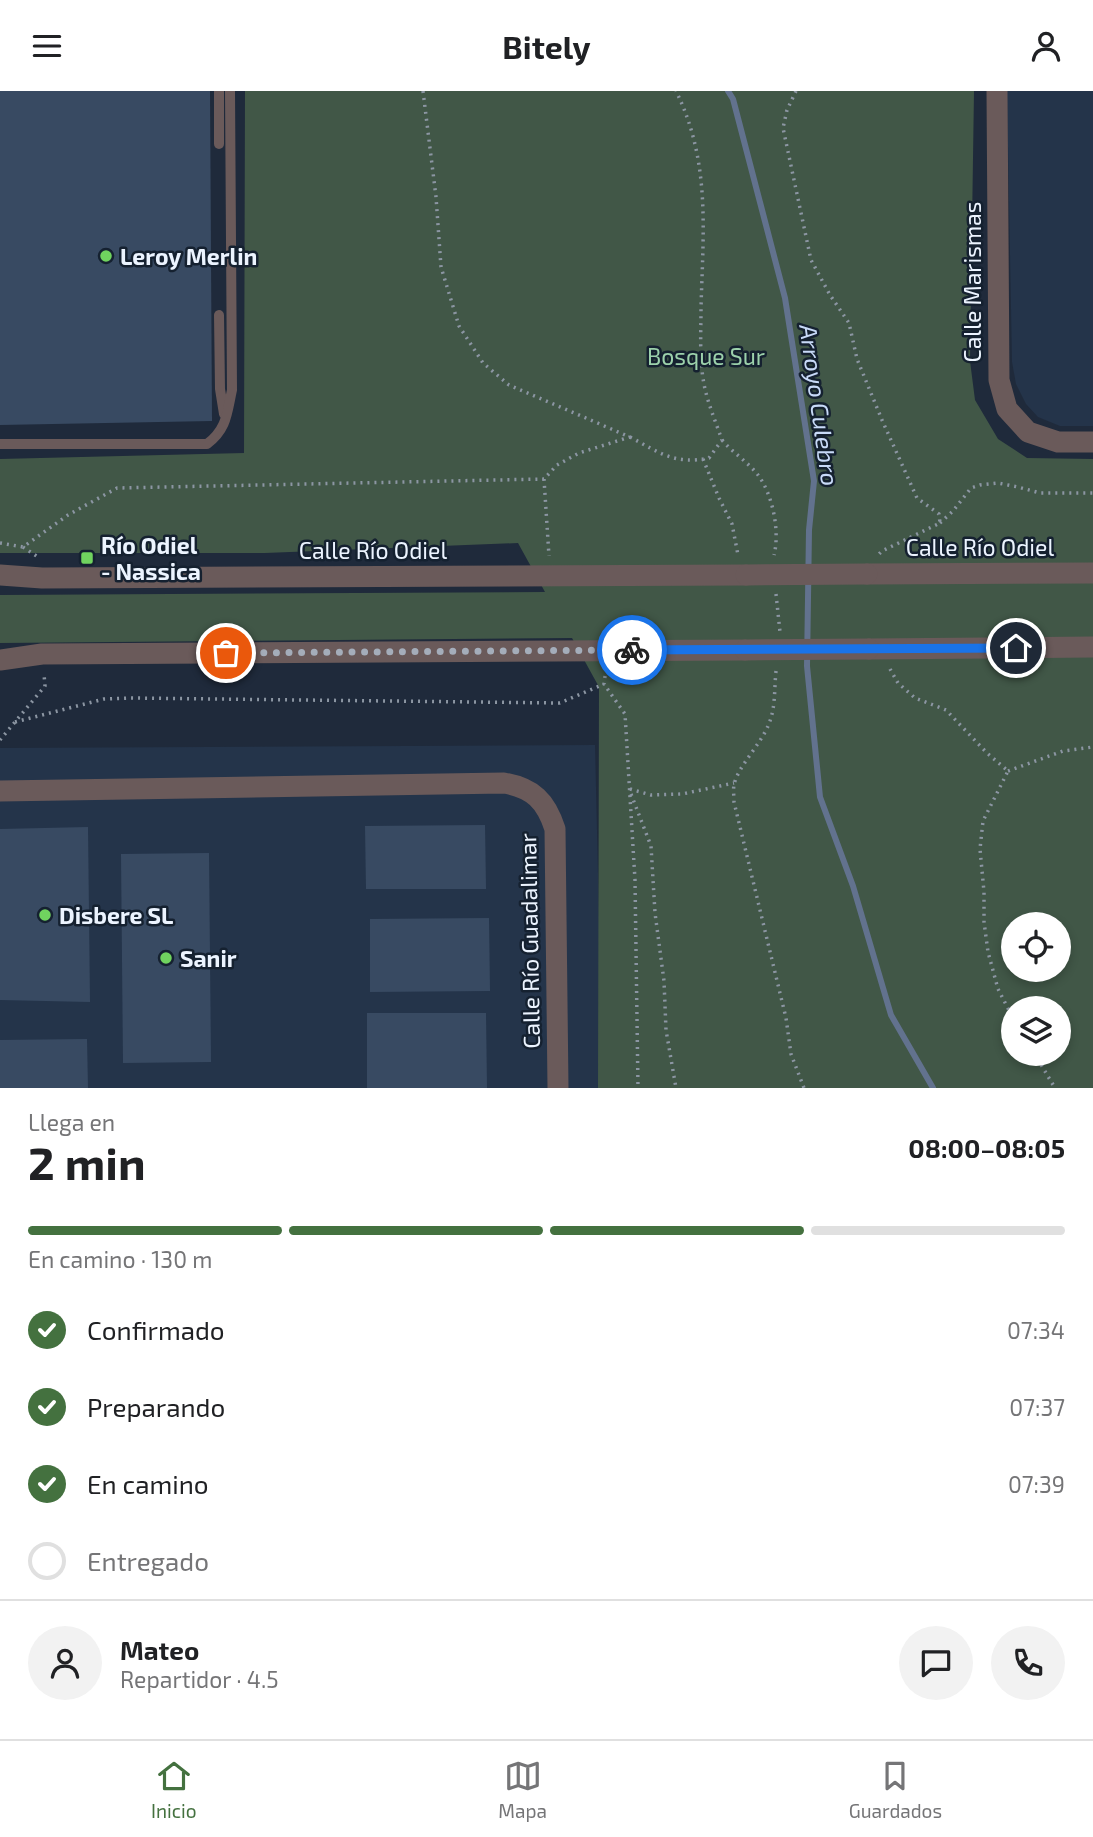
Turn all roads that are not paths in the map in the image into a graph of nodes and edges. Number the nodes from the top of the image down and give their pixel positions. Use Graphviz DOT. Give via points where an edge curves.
graph roads {
  1 [pos="219,91"];
  2 [pos="230,91"];
  3 [pos="997,91"];
  4 [pos="219,144"];
  5 [pos="219,315"];
  6 [pos="225,420"];
  7 [pos="1093,442"];
  8 [pos="0,444"];
  9 [pos="1093,573"];
  10 [pos="0,575"];
  11 [pos="1093,647"];
  12 [pos="0,660"];
  13 [pos="0,791"];
  14 [pos="558,1088"];
  1 -- 4 [label="lane"];
  2 -- 6 [label="lane" via="232,390"];
  3 -- 7 [label="street, Calle Marismas" via="999,380 1007,409 1028,432 1058,442"];
  5 -- 6 [label="lane"];
  6 -- 8 [label="lane" via="219,435 207,444"];
  9 -- 10 [label="street, Calle Río Odiel, bridge"];
  11 -- 12 [label="street, bridge" via="43,655"];
  13 -- 14 [label="street, Calle Río Guadalimar" via="504,783 529,790 539,798 555,829"];
}
